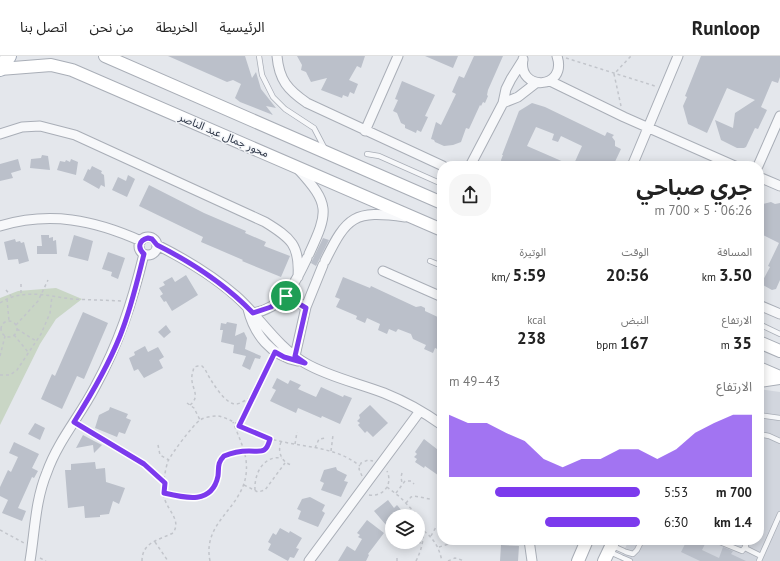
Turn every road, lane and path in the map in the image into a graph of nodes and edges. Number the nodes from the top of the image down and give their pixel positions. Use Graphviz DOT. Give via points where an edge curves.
graph roads {
  1 [pos="9,56"];
  2 [pos="105,56"];
  3 [pos="260,56"];
  4 [pos="277,56"];
  5 [pos="398,56"];
  6 [pos="631,56"];
  7 [pos="678,56"];
  8 [pos="524,58"];
  9 [pos="560,58"];
  10 [pos="50,60"];
  11 [pos="0,69"];
  12 [pos="614,74"];
  13 [pos="550,81"];
  14 [pos="536,82"];
  15 [pos="665,89"];
  16 [pos="503,104"];
  17 [pos="780,116"];
  18 [pos="624,117"];
  19 [pos="648,128"];
  20 [pos="365,131"];
  21 [pos="0,134"];
  22 [pos="326,153"];
  23 [pos="366,154"];
  24 [pos="473,161"];
  25 [pos="634,161"];
  26 [pos="724,161"];
  27 [pos="760,161"];
  28 [pos="437,163"];
  29 [pos="294,165"];
  30 [pos="764,179"];
  31 [pos="437,182"];
  32 [pos="780,186"];
  33 [pos="437,201"];
  34 [pos="414,218"];
  35 [pos="0,226"];
  36 [pos="437,228"];
  37 [pos="141,241"];
  38 [pos="157,245"];
  39 [pos="310,253"];
  40 [pos="144,254"];
  41 [pos="326,260"];
  42 [pos="430,261"];
  43 [pos="437,264"];
  44 [pos="383,272"];
  45 [pos="298,277"];
  46 [pos="48,280"];
  47 [pos="20,284"];
  48 [pos="6,290"];
  49 [pos="22,294"];
  50 [pos="42,295"];
  51 [pos="437,295"];
  52 [pos="11,296"];
  53 [pos="52,296"];
  54 [pos="286,296"];
  55 [pos="7,299"];
  56 [pos="132,302"];
  57 [pos="0,303"];
  58 [pos="764,307"];
  59 [pos="306,308"];
  60 [pos="250,310"];
  61 [pos="780,314"];
  62 [pos="9,321"];
  63 [pos="16,325"];
  64 [pos="764,326"];
  65 [pos="17,329"];
  66 [pos="780,334"];
  67 [pos="14,335"];
  68 [pos="5,336"];
  69 [pos="36,341"];
  70 [pos="764,344"];
  71 [pos="780,351"];
  72 [pos="28,352"];
  73 [pos="275,352"];
  74 [pos="0,356"];
  75 [pos="295,356"];
  76 [pos="305,363"];
  77 [pos="764,370"];
  78 [pos="0,376"];
  79 [pos="780,378"];
  80 [pos="764,380"];
  81 [pos="253,396"];
  82 [pos="187,403"];
  83 [pos="190,405"];
  84 [pos="420,411"];
  85 [pos="764,416"];
  86 [pos="780,418"];
  87 [pos="200,420"];
  88 [pos="74,422"];
  89 [pos="232,422"];
  90 [pos="437,422"];
  91 [pos="239,426"];
  92 [pos="297,432"];
  93 [pos="333,435"];
  94 [pos="764,435"];
  95 [pos="326,438"];
  96 [pos="270,439"];
  97 [pos="780,441"];
  98 [pos="281,442"];
  99 [pos="295,444"];
  100 [pos="158,445"];
  101 [pos="315,448"];
  102 [pos="331,451"];
  103 [pos="244,452"];
  104 [pos="282,458"];
  105 [pos="169,460"];
  106 [pos="285,463"];
  107 [pos="292,465"];
  108 [pos="360,466"];
  109 [pos="402,473"];
  110 [pos="165,483"];
  111 [pos="402,484"];
  112 [pos="414,484"];
  113 [pos="244,485"];
  114 [pos="387,487"];
  115 [pos="255,490"];
  116 [pos="164,493"];
  117 [pos="396,494"];
  118 [pos="430,499"];
  119 [pos="406,503"];
  120 [pos="412,509"];
  121 [pos="780,514"];
  122 [pos="437,526"];
  123 [pos="0,530"];
  124 [pos="425,532"];
  125 [pos="431,536"];
  126 [pos="155,542"];
  127 [pos="448,545"];
  128 [pos="530,545"];
  129 [pos="585,545"];
  130 [pos="613,545"];
  131 [pos="617,545"];
  132 [pos="640,545"];
  133 [pos="728,545"];
  134 [pos="31,547"];
  135 [pos="439,548"];
  136 [pos="745,548"];
  137 [pos="421,549"];
  138 [pos="397,556"];
  139 [pos="761,556"];
  140 [pos="608,557"];
  141 [pos="30,561"];
  142 [pos="142,561"];
  143 [pos="168,561"];
  144 [pos="210,561"];
  145 [pos="309,561"];
  146 [pos="397,561"];
  147 [pos="416,561"];
  148 [pos="442,561"];
  149 [pos="448,561"];
  150 [pos="465,561"];
  151 [pos="532,561"];
  152 [pos="578,561"];
  153 [pos="609,561"];
  154 [pos="630,561"];
  155 [pos="758,561"];
  1 -- 11 [label="main road"];
  2 -- 22 [label="main road"];
  3 -- 22 [label="lane" via="262,75 273,97 285,109 314,128"];
  4 -- 20 [label="street" via="283,82 293,93 307,103"];
  5 -- 20 [label="street"];
  6 -- 12 [label="path"];
  7 -- 15 [label="street"];
  8 -- 14 [label="street" via="522,67 525,74"];
  8 -- 16 [label="street" via="506,89"];
  9 -- 12 [label="path"];
  9 -- 13 [label="street" via="559,70"];
  10 -- 11 [label="main road, محور جمال عبد الناصر"];
  10 -- 29 [label="main road, محور جمال عبد الناصر"];
  12 -- 15 [label="path"];
  12 -- 18 [label="path"];
  13 -- 14 [label="street"];
  13 -- 18 [label="street"];
  14 -- 16 [label="street" via="518,97"];
  15 -- 19 [label="street"];
  16 -- 24 [label="street"];
  17 -- 27 [label="street"];
  18 -- 19 [label="street"];
  19 -- 25 [label="street"];
  19 -- 26 [label="street"];
  20 -- 28 [label="street"];
  21 -- 45 [label="street" via="22,127 40,126 76,135 236,208 287,236 296,251"];
  22 -- 33 [label="main road"];
  23 -- 31 [label="lane" via="379,156"];
  29 -- 34 [label="main road, محور جمال عبد الناصر"];
  29 -- 39 [label="street" via="318,192 323,204 323,217"];
  30 -- 32 [label="street"];
  34 -- 36 [label="main road, محور جمال عبد الناصر"];
  34 -- 41 [label="street" via="375,214 355,219 341,231"];
  35 -- 37 [label="street" via="32,220 68,220 103,226"];
  37 -- 38 [label="street" via="150,238"];
  37 -- 40 [label="street" via="140,250"];
  38 -- 40 [label="street" via="154,252"];
  38 -- 60 [label="street" via="206,273"];
  39 -- 41 [label="street"];
  39 -- 45 [label="street"];
  40 -- 56 [label="street"];
  41 -- 59 [label="street"];
  42 -- 43 [label="lane"];
  44 -- 51 [label="street"];
  45 -- 54 [label="street"];
  46 -- 50 [label="path"];
  47 -- 49 [label="path"];
  48 -- 52 [label="path"];
  49 -- 50 [label="path"];
  49 -- 52 [label="path"];
  50 -- 53 [label="path"];
  50 -- 63 [label="path"];
  52 -- 55 [label="path"];
  53 -- 56 [label="path"];
  53 -- 69 [label="path" via="50,313"];
  54 -- 59 [label="street"];
  54 -- 60 [label="street" via="271,307"];
  55 -- 57 [label="path"];
  55 -- 62 [label="path"];
  56 -- 88 [label="street" via="120,337 104,371"];
  58 -- 61 [label="street"];
  59 -- 75 [label="street"];
  60 -- 73 [label="street" via="251,320 257,332"];
  60 -- 75 [label="street" via="272,337"];
  62 -- 63 [label="path"];
  62 -- 68 [label="path" via="1,326 1,332"];
  63 -- 65 [label="path"];
  64 -- 66 [label="lane"];
  65 -- 67 [label="path"];
  65 -- 69 [label="path"];
  67 -- 68 [label="path"];
  67 -- 72 [label="path"];
  68 -- 74 [label="path"];
  69 -- 72 [label="path"];
  70 -- 71 [label="main road"];
  72 -- 78 [label="path" via="16,370 10,375"];
  73 -- 76 [label="street"];
  73 -- 81 [label="path"];
  75 -- 76 [label="street"];
  76 -- 84 [label="street"];
  77 -- 79 [label="main road"];
  79 -- 80 [label="main road"];
  81 -- 83 [label="path" via="237,404 230,403 223,399 205,369 198,366 192,372 196,396"];
  81 -- 91 [label="path"];
  82 -- 83 [label="path"];
  83 -- 87 [label="path"];
  84 -- 90 [label="street"];
  84 -- 145 [label="street"];
  85 -- 86 [label="lane"];
  87 -- 89 [label="path" via="218,416"];
  87 -- 105 [label="path"];
  88 -- 110 [label="path" via="144,464"];
  88 -- 134 [label="street" via="53,456 44,478 36,505"];
  89 -- 91 [label="path"];
  89 -- 103 [label="path"];
  91 -- 96 [label="path"];
  92 -- 99 [label="path"];
  93 -- 102 [label="path"];
  94 -- 97 [label="lane"];
  95 -- 101 [label="path" via="319,439"];
  96 -- 98 [label="path"];
  96 -- 103 [label="path" via="264,450"];
  98 -- 99 [label="path"];
  98 -- 104 [label="path" via="279,449"];
  99 -- 101 [label="path"];
  100 -- 105 [label="path" via="160,455"];
  101 -- 102 [label="path"];
  102 -- 108 [label="path"];
  103 -- 113 [label="path"];
  103 -- 116 [label="path" via="228,454 220,460 216,483 206,494 192,498"];
  104 -- 106 [label="path"];
  104 -- 115 [label="path" via="265,462 256,477"];
  105 -- 110 [label="path"];
  106 -- 107 [label="path"];
  106 -- 115 [label="path" via="265,490"];
  109 -- 111 [label="path"];
  110 -- 116 [label="path"];
  111 -- 112 [label="path" via="407,480"];
  111 -- 117 [label="path"];
  113 -- 115 [label="path"];
  113 -- 144 [label="path" via="238,498 211,536"];
  114 -- 117 [label="path"];
  116 -- 126 [label="path" via="176,525 173,533"];
  117 -- 119 [label="path"];
  118 -- 119 [label="path" via="414,496"];
  119 -- 120 [label="path"];
  121 -- 139 [label="lane"];
  122 -- 125 [label="path"];
  123 -- 134 [label="path"];
  124 -- 125 [label="path"];
  125 -- 135 [label="path"];
  126 -- 142 [label="path" via="145,548"];
  126 -- 143 [label="path"];
  127 -- 135 [label="path"];
  128 -- 151 [label="street"];
  129 -- 152 [label="main road"];
  130 -- 140 [label="main road"];
  131 -- 132 [label="lane" via="633,554"];
  133 -- 136 [label="lane" via="739,551"];
  134 -- 141 [label="street"];
  135 -- 148 [label="path"];
  136 -- 139 [label="lane"];
  137 -- 147 [label="path"];
  138 -- 146 [label="path"];
  139 -- 155 [label="lane"];
  140 -- 153 [label="lane"];
  140 -- 154 [label="lane" via="622,557"];
  149 -- 150 [label="path" via="455,558"];
}
